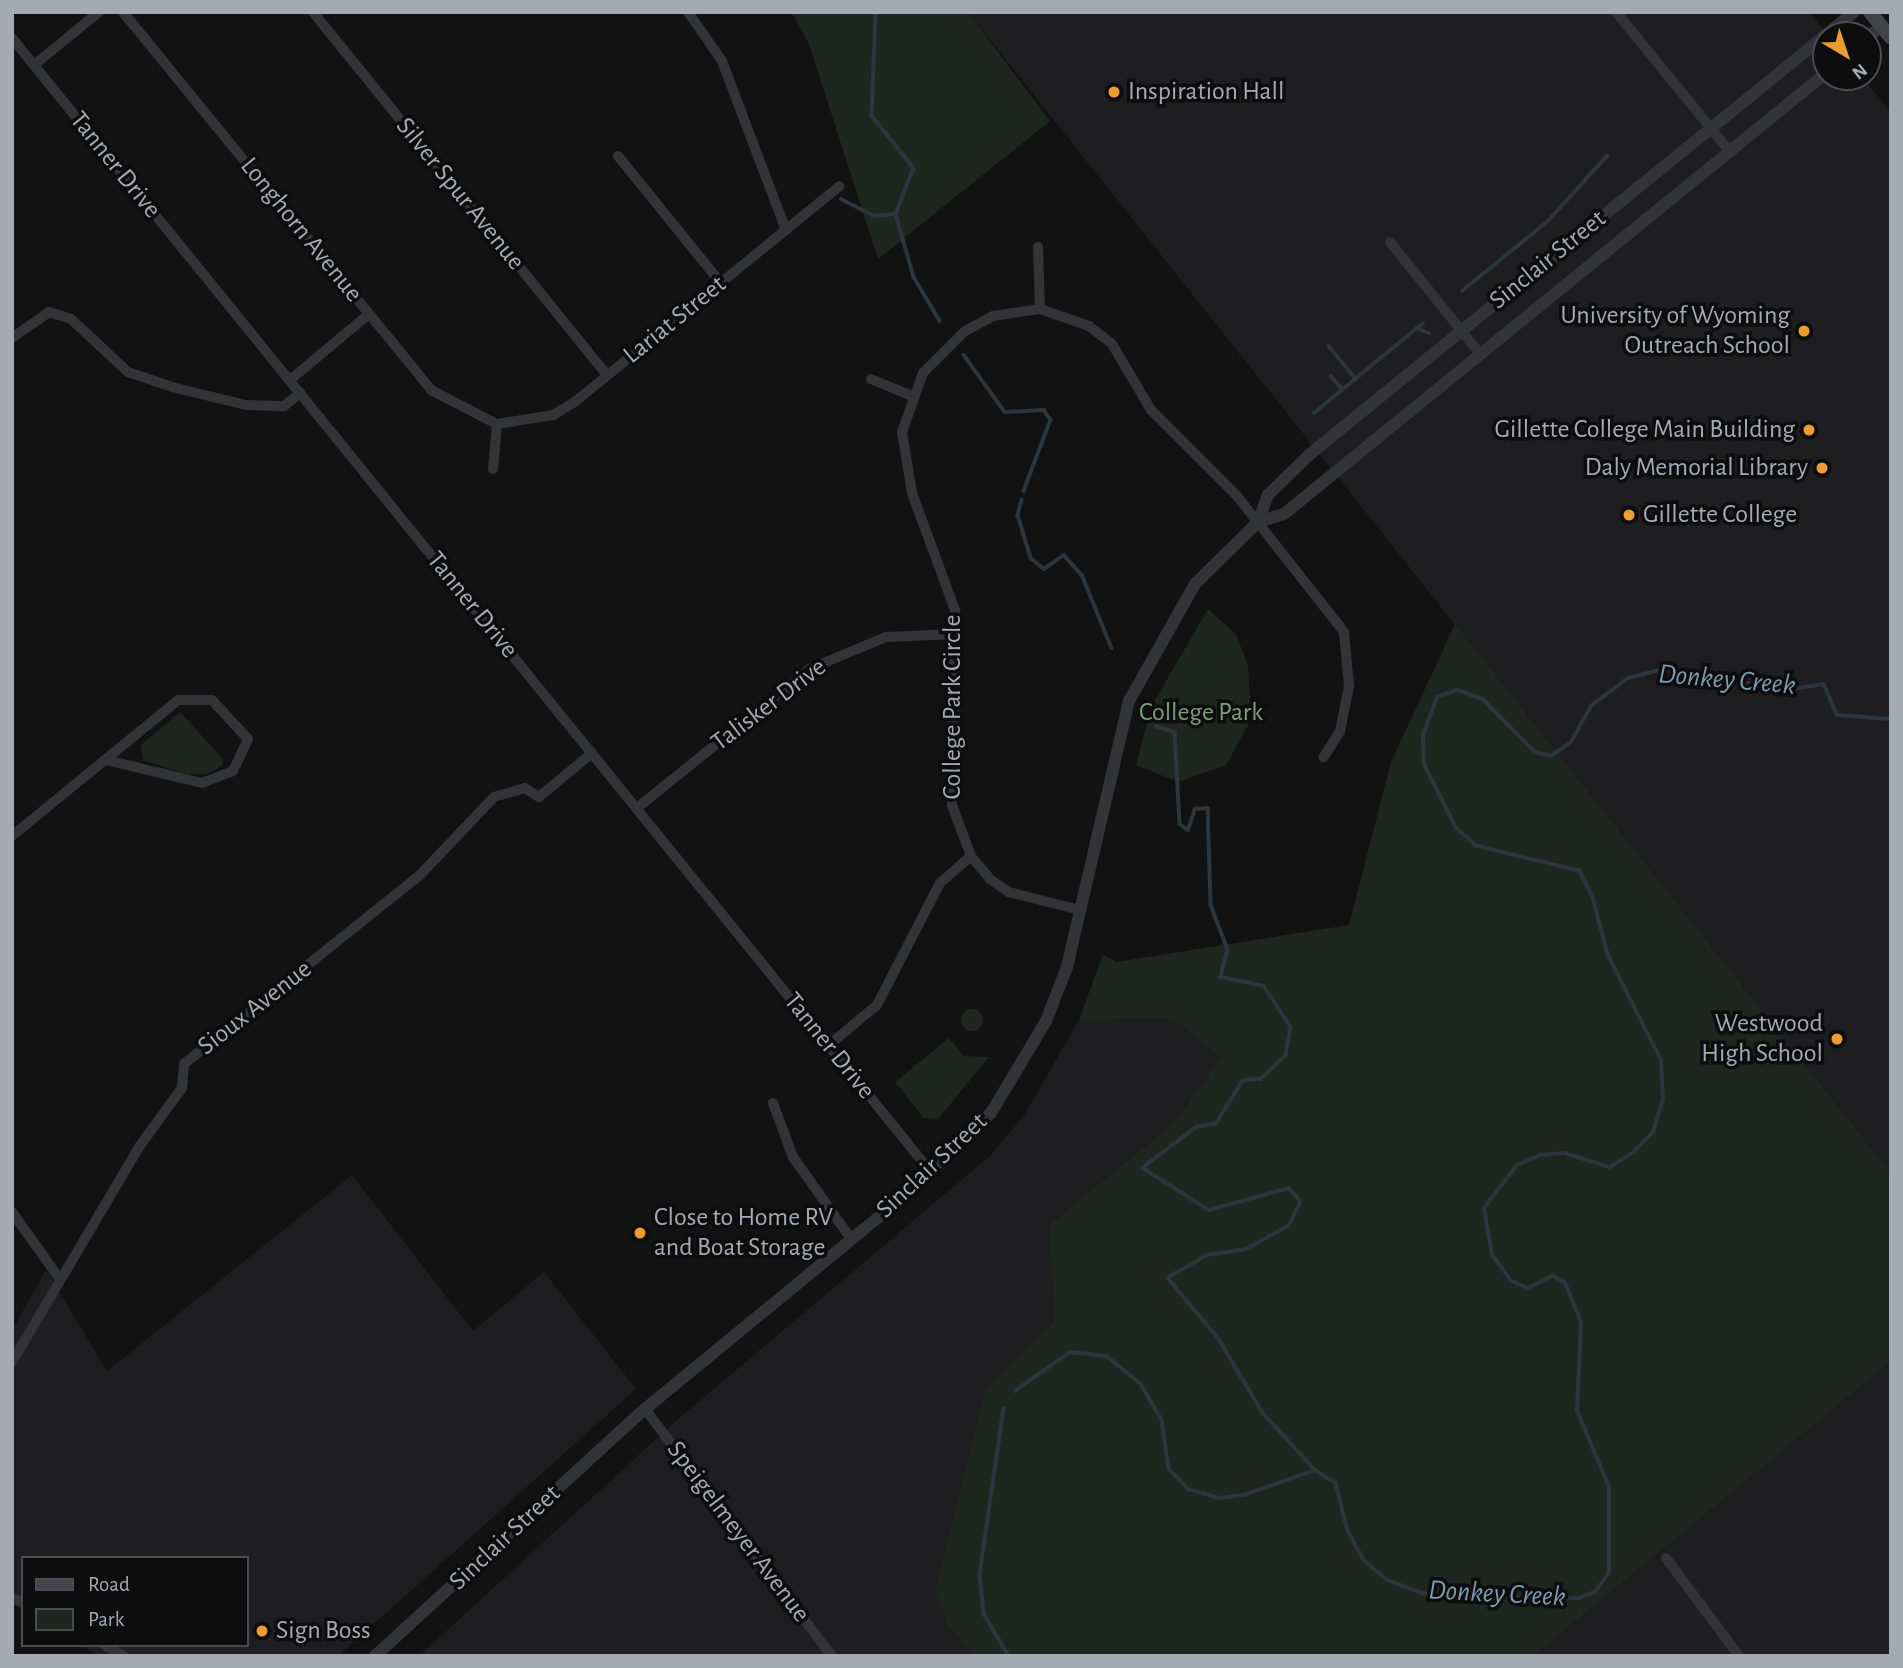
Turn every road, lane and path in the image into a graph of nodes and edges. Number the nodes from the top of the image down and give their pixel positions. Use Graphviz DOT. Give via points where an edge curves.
graph roads {
  1 [pos="99,12"];
  2 [pos="123,12"];
  3 [pos="313,12"];
  4 [pos="688,12"];
  5 [pos="1616,12"];
  6 [pos="1854,12"];
  7 [pos="12,38"];
  8 [pos="34,65"];
  9 [pos="1812,85"];
  10 [pos="1710,129"];
  11 [pos="1730,152"];
  12 [pos="618,156"];
  13 [pos="840,186"];
  14 [pos="786,230"];
  15 [pos="1390,242"];
  16 [pos="1038,247"];
  17 [pos="721,283"];
  18 [pos="1040,309"];
  19 [pos="369,314"];
  20 [pos="1461,331"];
  21 [pos="12,338"];
  22 [pos="1480,354"];
  23 [pos="607,376"];
  24 [pos="871,379"];
  25 [pos="290,380"];
  26 [pos="300,393"];
  27 [pos="912,396"];
  28 [pos="497,425"];
  29 [pos="493,469"];
  30 [pos="1258,522"];
  31 [pos="958,634"];
  32 [pos="592,753"];
  33 [pos="1324,757"];
  34 [pos="106,760"];
  35 [pos="637,808"];
  36 [pos="12,836"];
  37 [pos="971,856"];
  38 [pos="1080,910"];
  39 [pos="829,1045"];
  40 [pos="773,1103"];
  41 [pos="931,1172"];
  42 [pos="12,1212"];
  43 [pos="850,1239"];
  44 [pos="59,1278"];
  45 [pos="12,1362"];
  46 [pos="645,1409"];
  47 [pos="1666,1558"];
  48 [pos="108,1647"];
  49 [pos="376,1655"];
  50 [pos="124,1656"];
  51 [pos="832,1656"];
  52 [pos="1739,1656"];
  1 -- 8 [label="street"];
  2 -- 19 [label="street, Longhorn Avenue"];
  3 -- 23 [label="street, Silver Spur Avenue"];
  4 -- 14 [label="street" via="722,61"];
  5 -- 10 [label="street"];
  6 -- 10 [label="street, Sinclair Street"];
  7 -- 8 [label="street, Tanner Drive"];
  8 -- 25 [label="street, Tanner Drive"];
  9 -- 11 [label="street, Sinclair Street"];
  10 -- 11 [label="street"];
  10 -- 20 [label="street, Sinclair Street"];
  11 -- 22 [label="street, Sinclair Street"];
  12 -- 17 [label="street"];
  13 -- 14 [label="street, Lariat Street"];
  14 -- 17 [label="street, Lariat Street"];
  15 -- 20 [label="street"];
  16 -- 18 [label="street"];
  17 -- 23 [label="street, Lariat Street"];
  18 -- 27 [label="street, College Park Circle" via="993,316 965,331 923,373"];
  18 -- 30 [label="street, College Park Circle" via="1088,326 1112,344 1152,410"];
  19 -- 25 [label="street"];
  19 -- 28 [label="street, Longhorn Avenue" via="431,390"];
  20 -- 22 [label="street"];
  20 -- 30 [label="street, Sinclair Street" via="1310,454 1268,495"];
  21 -- 26 [label="street" via="49,312 71,319 128,372 172,387 246,405 284,406"];
  22 -- 30 [label="street, Sinclair Street" via="1284,514"];
  23 -- 28 [label="street, Lariat Street" via="553,415"];
  24 -- 27 [label="street"];
  25 -- 26 [label="street, Tanner Drive"];
  26 -- 32 [label="street, Tanner Drive"];
  27 -- 31 [label="street, College Park Circle" via="902,432 904,464 947,579"];
  28 -- 29 [label="street"];
  30 -- 33 [label="street, College Park Circle" via="1344,632 1349,686 1340,731"];
  30 -- 38 [label="street, Sinclair Street" via="1179,606 1129,701"];
  31 -- 35 [label="street, Talisker Drive" via="886,637 809,669"];
  31 -- 37 [label="street, College Park Circle" via="952,806"];
  32 -- 35 [label="street, Tanner Drive"];
  32 -- 44 [label="street, Sioux Avenue" via="538,797 525,788 494,797 419,876 184,1064 182,1088"];
  34 -- 34 [label="street" via="192,695 212,701 248,739 233,771 202,783"];
  34 -- 36 [label="street"];
  35 -- 39 [label="street, Tanner Drive"];
  37 -- 38 [label="street, College Park Circle" via="1009,892"];
  37 -- 39 [label="street" via="940,883 877,1005"];
  38 -- 41 [label="street, Sinclair Street" via="1067,967 1018,1073 990,1113"];
  39 -- 41 [label="street, Tanner Drive"];
  40 -- 43 [label="street" via="793,1157"];
  41 -- 43 [label="street, Sinclair Street"];
  42 -- 44 [label="street"];
  43 -- 46 [label="street, Sinclair Street"];
  44 -- 45 [label="street, Sioux Avenue"];
  46 -- 49 [label="street, Sinclair Street"];
  46 -- 51 [label="street, Speigelmeyer Avenue"];
  47 -- 52 [label="street"];
  48 -- 50 [label="street"];
}
